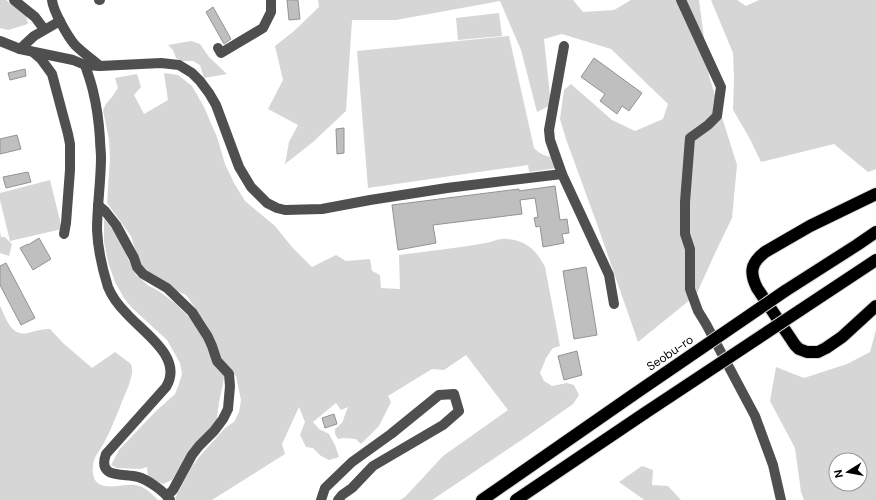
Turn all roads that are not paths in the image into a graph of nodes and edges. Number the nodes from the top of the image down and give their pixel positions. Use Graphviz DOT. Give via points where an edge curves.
graph roads {
  1 [pos="14,0"];
  2 [pos="52,0"];
  3 [pos="271,0"];
  4 [pos="681,0"];
  5 [pos="60,21"];
  6 [pos="44,29"];
  7 [pos="0,41"];
  8 [pos="564,46"];
  9 [pos="218,48"];
  10 [pos="20,49"];
  11 [pos="34,53"];
  12 [pos="85,65"];
  13 [pos="100,66"];
  14 [pos="562,174"];
  15 [pos="876,194"];
  16 [pos="98,205"];
  17 [pos="876,225"];
  18 [pos="876,232"];
  19 [pos="64,234"];
  20 [pos="858,245"];
  21 [pos="876,260"];
  22 [pos="876,263"];
  23 [pos="859,271"];
  24 [pos="614,304"];
  25 [pos="876,306"];
  26 [pos="169,498"];
  27 [pos="321,500"];
  28 [pos="338,500"];
  29 [pos="482,500"];
  30 [pos="516,500"];
  31 [pos="781,500"];
  1 -- 6 [label="lane" via="35,17"];
  2 -- 5 [label="lane"];
  3 -- 9 [label="lane" via="264,28 221,53"];
  4 -- 31 [label="lane" via="721,87 717,116 690,138 685,202 685,234 690,250 690,289 698,311 755,416"];
  5 -- 6 [label="lane"];
  5 -- 13 [label="lane" via="75,45"];
  6 -- 10 [label="lane"];
  7 -- 10 [label="lane"];
  8 -- 14 [label="lane" via="549,130"];
  10 -- 11 [label="lane"];
  11 -- 12 [label="lane" via="73,60"];
  11 -- 19 [label="lane" via="52,74 68,134 70,170"];
  12 -- 13 [label="lane"];
  12 -- 16 [label="lane" via="93,91 100,135"];
  13 -- 14 [label="lane" via="161,63 179,65 192,73 200,80 216,105 239,167 251,187 267,202 285,210 322,209 447,188"];
  14 -- 24 [label="lane" via="609,275"];
  15 -- 25 [label="highway" via="764,252 752,268 757,288 789,338 799,349 807,352 814,353 826,348"];
  16 -- 26 [label="lane" via="116,226 143,274 167,288 192,312 210,341 217,360 229,374 228,409 214,431 192,455"];
  16 -- 26 [label="lane" via="98,247 109,290 127,315 159,345 171,369 170,381 166,387 106,454 105,469 114,474 146,480"];
  17 -- 20 [label="highway"];
  18 -- 20 [label="highway, Seobu-ro"];
  20 -- 29 [label="highway, Seobu-ro, bridge" via="785,291"];
  21 -- 23 [label="highway"];
  22 -- 23 [label="highway"];
  23 -- 30 [label="highway, bridge"];
  27 -- 28 [label="lane" via="325,488 352,462 439,395 454,394 459,411 443,424 373,466"];
}
